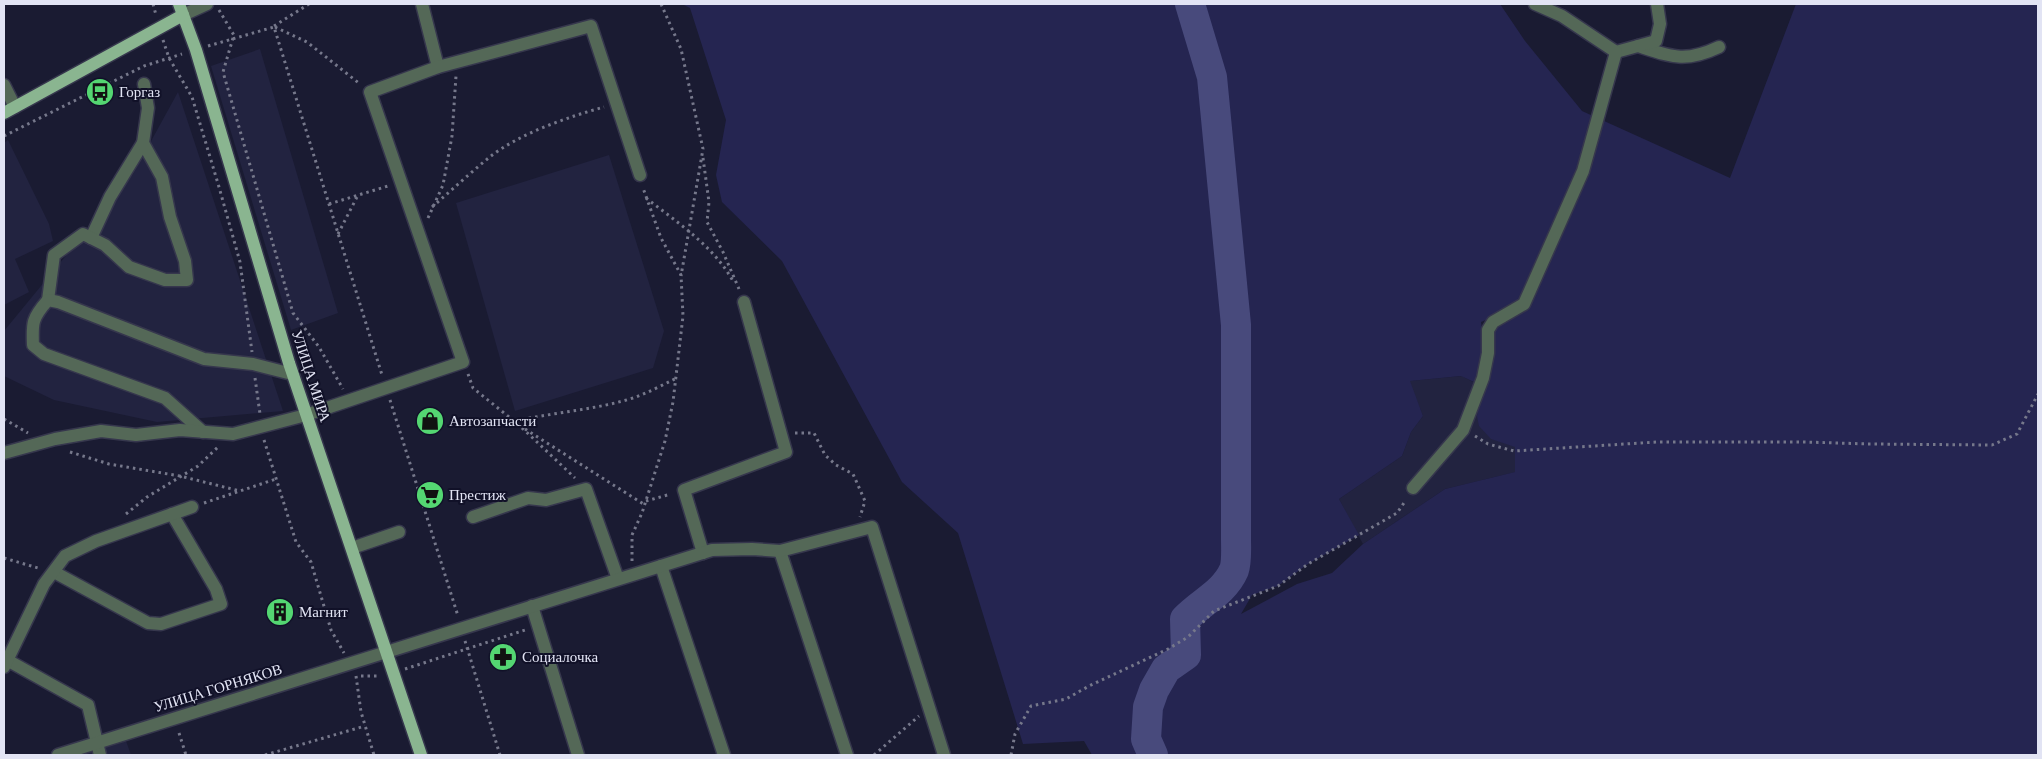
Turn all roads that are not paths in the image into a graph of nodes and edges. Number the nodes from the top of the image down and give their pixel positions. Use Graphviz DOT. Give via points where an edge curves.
graph roads {
  1 [pos="207,4"];
  2 [pos="422,4"];
  3 [pos="1535,4"];
  4 [pos="1657,4"];
  5 [pos="181,9"];
  6 [pos="1638,46"];
  7 [pos="1719,47"];
  8 [pos="1616,52"];
  9 [pos="438,67"];
  10 [pos="144,84"];
  11 [pos="4,85"];
  12 [pos="15,107"];
  13 [pos="4,113"];
  14 [pos="143,143"];
  15 [pos="640,175"];
  16 [pos="90,238"];
  17 [pos="48,300"];
  18 [pos="744,302"];
  19 [pos="292,374"];
  20 [pos="306,415"];
  21 [pos="203,432"];
  22 [pos="4,453"];
  23 [pos="1412,488"];
  24 [pos="192,507"];
  25 [pos="172,514"];
  26 [pos="473,517"];
  27 [pos="399,532"];
  28 [pos="352,548"];
  29 [pos="780,551"];
  30 [pos="703,553"];
  31 [pos="661,566"];
  32 [pos="54,572"];
  33 [pos="618,579"];
  34 [pos="532,606"];
  35 [pos="387,652"];
  36 [pos="5,664"];
  37 [pos="98,749"];
  38 [pos="58,755"];
  39 [pos="421,755"];
  40 [pos="578,755"];
  41 [pos="724,755"];
  42 [pos="846,755"];
  43 [pos="944,755"];
  1 -- 5 [label="street"];
  2 -- 9 [label="street"];
  3 -- 8 [label="street" via="1562,16"];
  4 -- 6 [label="street" via="1660,24 1656,41"];
  5 -- 12 [label="main road" via="159,29"];
  5 -- 19 [label="main road, УЛИЦА МИРА"];
  6 -- 7 [label="street" via="1678,58 1705,54"];
  6 -- 8 [label="street"];
  8 -- 23 [label="street" via="1583,171 1524,304 1493,322 1488,330 1484,378 1463,430"];
  9 -- 15 [label="street" via="591,26"];
  9 -- 20 [label="street" via="370,92 464,362"];
  10 -- 14 [label="street" via="148,108"];
  11 -- 12 [label="street"];
  12 -- 13 [label="main road"];
  14 -- 16 [label="street" via="110,197"];
  14 -- 16 [label="street" via="162,177 170,217 186,261 187,280 165,280 129,267 105,245"];
  16 -- 17 [label="street" via="83,234 54,255"];
  17 -- 19 [label="street" via="204,359 253,364"];
  17 -- 21 [label="street" via="32,322 33,346 44,354 165,398"];
  18 -- 30 [label="street" via="786,452 684,490"];
  19 -- 20 [label="main road, УЛИЦА МИРА"];
  20 -- 21 [label="street" via="233,434"];
  20 -- 28 [label="main road, УЛИЦА МИРА"];
  21 -- 22 [label="street" via="101,432"];
  24 -- 25 [label="street"];
  25 -- 32 [label="street" via="73,552 65,556"];
  25 -- 32 [label="street" via="221,604 161,624 148,623"];
  26 -- 33 [label="street" via="528,498 546,500 586,489"];
  27 -- 28 [label="street"];
  28 -- 35 [label="main road, УЛИЦА МИРА"];
  29 -- 30 [label="street, УЛИЦА ГОРНЯКОВ" via="712,550"];
  29 -- 42 [label="street"];
  29 -- 43 [label="street, УЛИЦА ГОРНЯКОВ" via="872,527"];
  30 -- 31 [label="street, УЛИЦА ГОРНЯКОВ"];
  31 -- 33 [label="street, УЛИЦА ГОРНЯКОВ"];
  31 -- 41 [label="street"];
  32 -- 36 [label="street" via="44,584"];
  33 -- 34 [label="street, УЛИЦА ГОРНЯКОВ"];
  34 -- 35 [label="street, УЛИЦА ГОРНЯКОВ"];
  34 -- 40 [label="street"];
  35 -- 37 [label="street, УЛИЦА ГОРНЯКОВ"];
  35 -- 39 [label="main road, УЛИЦА МИРА"];
  36 -- 37 [label="street" via="88,705"];
  37 -- 38 [label="street, УЛИЦА ГОРНЯКОВ"];
}
